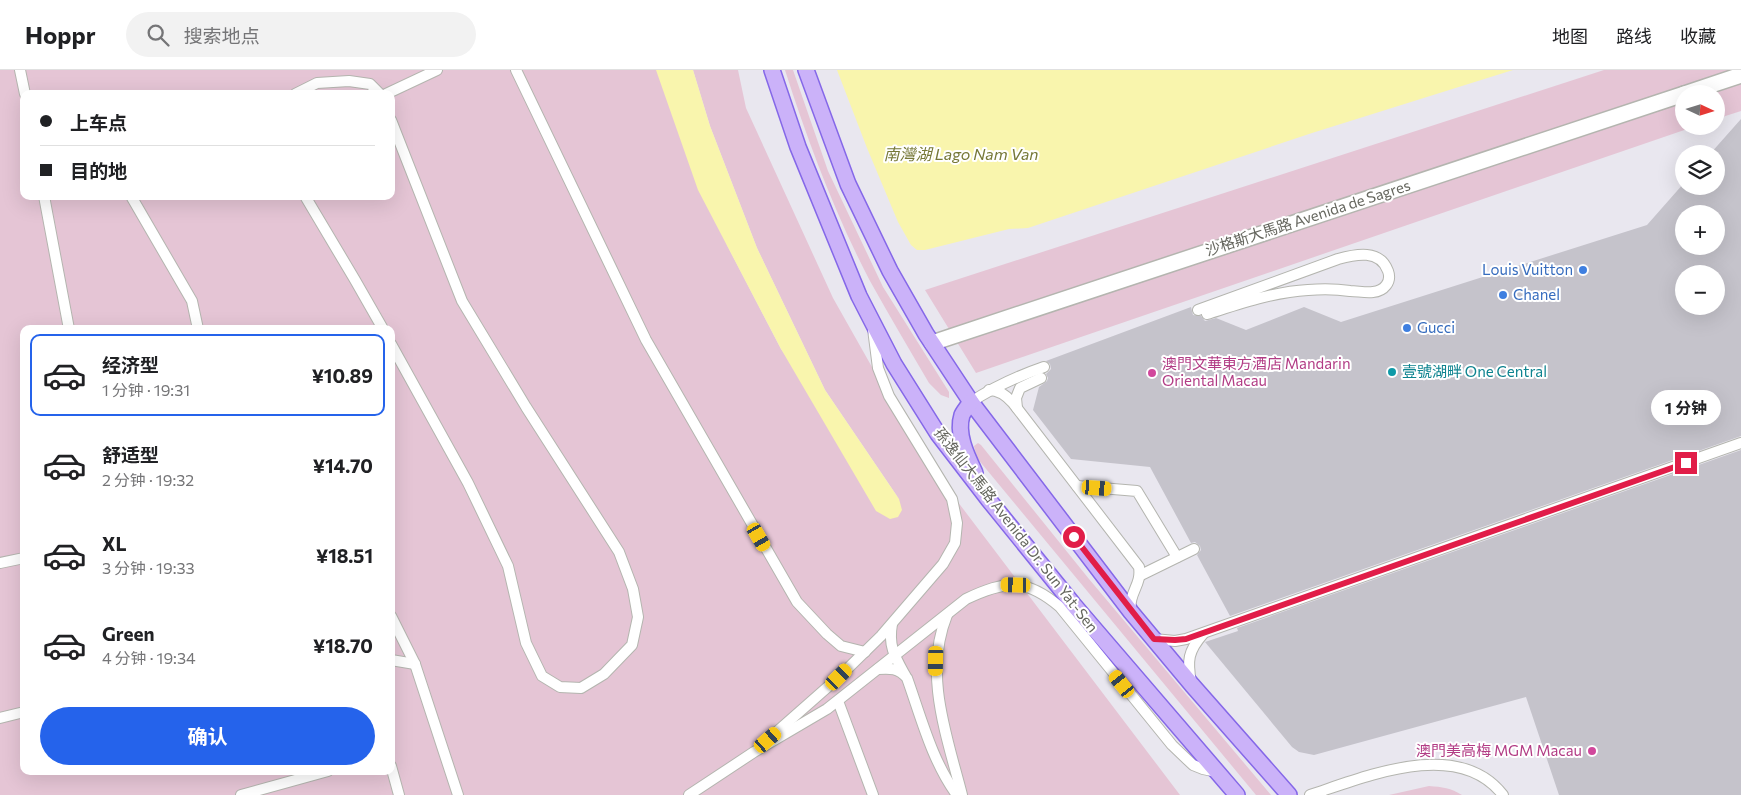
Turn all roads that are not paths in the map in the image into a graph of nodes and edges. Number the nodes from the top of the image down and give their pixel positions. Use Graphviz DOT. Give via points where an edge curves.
graph roads {
  1 [pos="20,70"];
  2 [pos="437,70"];
  3 [pos="516,70"];
  4 [pos="772,70"];
  5 [pos="806,70"];
  6 [pos="1741,75"];
  7 [pos="1711,85"];
  8 [pos="23,90"];
  9 [pos="300,90"];
  10 [pos="376,90"];
  11 [pos="394,90"];
  12 [pos="1675,97"];
  13 [pos="395,130"];
  14 [pos="45,200"];
  15 [pos="133,200"];
  16 [pos="306,200"];
  17 [pos="1203,312"];
  18 [pos="872,323"];
  19 [pos="68,325"];
  20 [pos="197,325"];
  21 [pos="381,325"];
  22 [pos="932,343"];
  23 [pos="395,351"];
  24 [pos="1044,366"];
  25 [pos="1041,378"];
  26 [pos="989,390"];
  27 [pos="971,402"];
  28 [pos="1017,408"];
  29 [pos="1741,443"];
  30 [pos="1077,486"];
  31 [pos="988,499"];
  32 [pos="1194,548"];
  33 [pos="1177,557"];
  34 [pos="20,559"];
  35 [pos="0,564"];
  36 [pos="1141,575"];
  37 [pos="1131,612"];
  38 [pos="947,614"];
  39 [pos="395,624"];
  40 [pos="892,624"];
  41 [pos="1204,633"];
  42 [pos="1154,639"];
  43 [pos="865,652"];
  44 [pos="895,657"];
  45 [pos="395,661"];
  46 [pos="415,664"];
  47 [pos="878,669"];
  48 [pos="907,678"];
  49 [pos="1192,684"];
  50 [pos="838,701"];
  51 [pos="20,713"];
  52 [pos="0,718"];
  53 [pos="754,752"];
  54 [pos="1217,772"];
  55 [pos="314,775"];
  56 [pos="393,775"];
  57 [pos="241,795"];
  58 [pos="399,795"];
  59 [pos="458,795"];
  60 [pos="689,795"];
  61 [pos="873,795"];
  62 [pos="957,795"];
  63 [pos="962,795"];
  64 [pos="1237,795"];
  65 [pos="1289,795"];
  66 [pos="1310,795"];
  67 [pos="1503,795"];
  1 -- 8 [label="lane"];
  2 -- 11 [label="lane"];
  3 -- 43 [label="lane" via="646,340 797,602 841,646"];
  4 -- 18 [label="main road, 孫逸仙大馬路 Avenida Dr. Sun Yat-Sen" via="801,155"];
  5 -- 22 [label="main road" via="848,184 890,271"];
  6 -- 7 [label="street, 沙格斯大馬路 Avenida de Sagres"];
  9 -- 10 [label="lane" via="317,83 349,81 370,84"];
  12 -- 22 [label="street, 沙格斯大馬路 Avenida de Sagres"];
  13 -- 23 [label="lane" via="462,301 619,552 633,589 638,617 632,645 604,674 581,688 560,687 542,676 526,643 508,566 468,483"];
  14 -- 19 [label="lane"];
  15 -- 20 [label="lane" via="192,302"];
  16 -- 21 [label="lane"];
  17 -- 17 [label="lane" via="1355,254 1378,258 1386,266 1389,276 1388,285 1373,292 1307,290"];
  18 -- 31 [label="main road, 孫逸仙大馬路 Avenida Dr. Sun Yat-Sen" via="938,434"];
  18 -- 40 [label="lane" via="882,382 952,499 957,523 954,543 943,564"];
  22 -- 27 [label="main road"];
  24 -- 26 [label="lane"];
  25 -- 28 [label="lane" via="1020,388"];
  26 -- 27 [label="lane"];
  26 -- 28 [label="lane" via="1003,394"];
  27 -- 31 [label="main road" via="963,414 961,435 964,449"];
  27 -- 37 [label="main road"];
  28 -- 30 [label="lane"];
  29 -- 41 [label="lane"];
  30 -- 33 [label="lane" via="1137,490"];
  30 -- 36 [label="lane" via="1140,567"];
  31 -- 54 [label="main road, 孫逸仙大馬路 Avenida Dr. Sun Yat-Sen"];
  32 -- 33 [label="lane"];
  33 -- 36 [label="lane"];
  34 -- 35 [label="lane"];
  36 -- 37 [label="lane" via="1132,595"];
  37 -- 42 [label="main road"];
  38 -- 44 [label="lane"];
  38 -- 54 [label="lane" via="966,599 1002,585 1026,586 1039,591 1060,608 1181,754 1193,765"];
  38 -- 63 [label="lane" via="938,649 937,691"];
  39 -- 46 [label="lane"];
  40 -- 43 [label="lane"];
  40 -- 44 [label="lane" via="890,642"];
  41 -- 42 [label="lane" via="1186,639"];
  41 -- 49 [label="lane" via="1190,654 1188,668"];
  42 -- 49 [label="main road"];
  43 -- 53 [label="lane"];
  44 -- 47 [label="lane"];
  44 -- 48 [label="lane"];
  45 -- 46 [label="lane"];
  46 -- 59 [label="lane"];
  47 -- 48 [label="lane" via="894,669 903,672"];
  47 -- 50 [label="lane"];
  48 -- 62 [label="lane" via="936,759"];
  49 -- 65 [label="main road"];
  50 -- 53 [label="lane"];
  50 -- 61 [label="lane"];
  51 -- 52 [label="lane"];
  53 -- 60 [label="lane"];
  54 -- 64 [label="main road, 孫逸仙大馬路 Avenida Dr. Sun Yat-Sen"];
  55 -- 57 [label="lane"];
  56 -- 58 [label="lane"];
  66 -- 67 [label="lane" via="1380,772 1416,766 1451,766 1469,770"];
}
